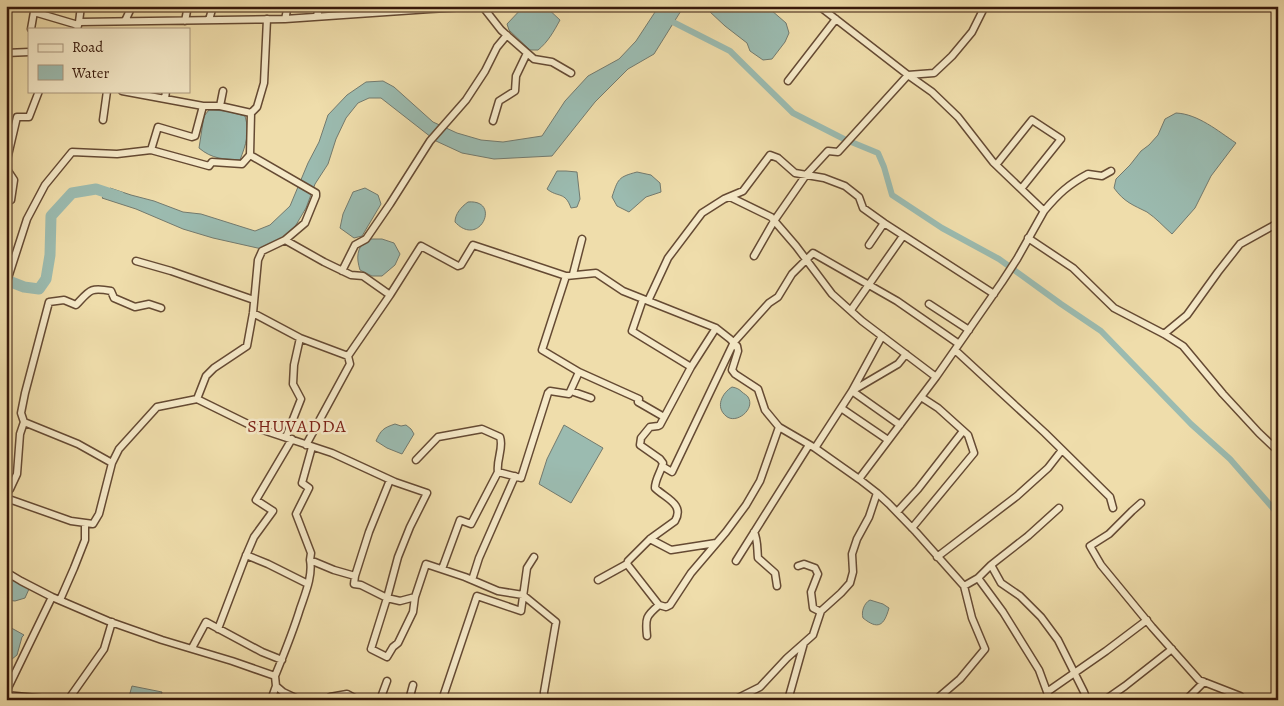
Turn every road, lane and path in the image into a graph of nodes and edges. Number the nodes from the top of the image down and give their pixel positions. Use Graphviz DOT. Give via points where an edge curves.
graph roads {
  1 [pos="72,6"];
  2 [pos="132,6"];
  3 [pos="188,6"];
  4 [pos="213,6"];
  5 [pos="288,6"];
  6 [pos="319,6"];
  7 [pos="819,6"];
  8 [pos="985,6"];
  9 [pos="483,7"];
  10 [pos="81,8"];
  11 [pos="34,9"];
  12 [pos="394,9"];
  13 [pos="317,16"];
  14 [pos="267,19"];
  15 [pos="285,19"];
  16 [pos="836,19"];
  17 [pos="209,20"];
  18 [pos="125,21"];
  19 [pos="172,21"];
  20 [pos="185,21"];
  21 [pos="78,25"];
  22 [pos="116,25"];
  23 [pos="31,28"];
  24 [pos="171,28"];
  25 [pos="507,35"];
  26 [pos="28,52"];
  27 [pos="6,53"];
  28 [pos="527,53"];
  29 [pos="571,73"];
  30 [pos="908,75"];
  31 [pos="788,81"];
  32 [pos="223,90"];
  33 [pos="39,92"];
  34 [pos="107,92"];
  35 [pos="128,92"];
  36 [pos="166,92"];
  37 [pos="166,99"];
  38 [pos="203,106"];
  39 [pos="220,106"];
  40 [pos="251,114"];
  41 [pos="103,120"];
  42 [pos="493,121"];
  43 [pos="151,150"];
  44 [pos="250,155"];
  45 [pos="996,165"];
  46 [pos="6,166"];
  47 [pos="1111,171"];
  48 [pos="806,175"];
  49 [pos="1021,189"];
  50 [pos="730,197"];
  51 [pos="12,200"];
  52 [pos="1044,211"];
  53 [pos="774,221"];
  54 [pos="1278,222"];
  55 [pos="884,223"];
  56 [pos="903,236"];
  57 [pos="1028,238"];
  58 [pos="582,239"];
  59 [pos="285,240"];
  60 [pos="868,245"];
  61 [pos="754,256"];
  62 [pos="806,260"];
  63 [pos="136,262"];
  64 [pos="342,271"];
  65 [pos="570,275"];
  66 [pos="7,280"];
  67 [pos="869,285"];
  68 [pos="994,294"];
  69 [pos="390,295"];
  70 [pos="254,300"];
  71 [pos="646,300"];
  72 [pos="929,304"];
  73 [pos="161,308"];
  74 [pos="851,310"];
  75 [pos="253,313"];
  76 [pos="716,328"];
  77 [pos="969,330"];
  78 [pos="1164,334"];
  79 [pos="882,336"];
  80 [pos="300,338"];
  81 [pos="734,342"];
  82 [pos="957,347"];
  83 [pos="906,354"];
  84 [pos="348,356"];
  85 [pos="691,367"];
  86 [pos="579,372"];
  87 [pos="936,377"];
  88 [pos="570,391"];
  89 [pos="852,391"];
  90 [pos="921,397"];
  91 [pos="591,398"];
  92 [pos="197,399"];
  93 [pos="841,408"];
  94 [pos="664,417"];
  95 [pos="24,422"];
  96 [pos="900,425"];
  97 [pos="779,427"];
  98 [pos="963,431"];
  99 [pos="289,438"];
  100 [pos="888,440"];
  101 [pos="309,446"];
  102 [pos="812,447"];
  103 [pos="1062,450"];
  104 [pos="1278,451"];
  105 [pos="416,460"];
  106 [pos="112,463"];
  107 [pos="662,466"];
  108 [pos="498,472"];
  109 [pos="515,476"];
  110 [pos="859,479"];
  111 [pos="390,480"];
  112 [pos="877,493"];
  113 [pos="6,494"];
  114 [pos="6,498"];
  115 [pos="1141,503"];
  116 [pos="1059,508"];
  117 [pos="1113,508"];
  118 [pos="897,512"];
  119 [pos="85,523"];
  120 [pos="912,528"];
  121 [pos="754,532"];
  122 [pos="650,540"];
  123 [pos="716,543"];
  124 [pos="246,555"];
  125 [pos="534,557"];
  126 [pos="937,557"];
  127 [pos="310,560"];
  128 [pos="736,561"];
  129 [pos="627,564"];
  130 [pos="991,564"];
  131 [pos="798,566"];
  132 [pos="442,569"];
  133 [pos="6,572"];
  134 [pos="355,576"];
  135 [pos="978,578"];
  136 [pos="472,580"];
  137 [pos="598,580"];
  138 [pos="308,584"];
  139 [pos="777,586"];
  140 [pos="964,586"];
  141 [pos="523,595"];
  142 [pos="52,597"];
  143 [pos="415,597"];
  144 [pos="387,598"];
  145 [pos="60,600"];
  146 [pos="659,605"];
  147 [pos="821,611"];
  148 [pos="1146,620"];
  149 [pos="112,622"];
  150 [pos="218,629"];
  151 [pos="647,636"];
  152 [pos="804,643"];
  153 [pos="192,648"];
  154 [pos="1172,650"];
  155 [pos="282,660"];
  156 [pos="1074,673"];
  157 [pos="275,676"];
  158 [pos="387,681"];
  159 [pos="1204,682"];
  160 [pos="414,685"];
  161 [pos="276,686"];
  162 [pos="1047,692"];
  163 [pos="6,693"];
  164 [pos="939,697"];
  165 [pos="24,698"];
  166 [pos="298,699"];
  167 [pos="57,700"];
  168 [pos="68,700"];
  169 [pos="271,700"];
  170 [pos="329,700"];
  171 [pos="358,700"];
  172 [pos="380,700"];
  173 [pos="409,700"];
  174 [pos="442,700"];
  175 [pos="544,700"];
  176 [pos="734,700"];
  177 [pos="788,700"];
  178 [pos="1050,700"];
  179 [pos="1087,700"];
  180 [pos="1105,700"];
  181 [pos="1186,700"];
  182 [pos="1244,700"];
  1 -- 10 [label="street"];
  2 -- 18 [label="street"];
  3 -- 20 [label="street"];
  4 -- 17 [label="street"];
  5 -- 15 [label="street"];
  6 -- 13 [label="street"];
  7 -- 16 [label="street"];
  8 -- 30 [label="street" via="972,32 934,73"];
  9 -- 12 [label="street"];
  9 -- 25 [label="street"];
  10 -- 21 [label="street"];
  11 -- 21 [label="street"];
  11 -- 23 [label="street"];
  12 -- 13 [label="street"];
  13 -- 15 [label="street"];
  14 -- 15 [label="street"];
  14 -- 17 [label="street"];
  14 -- 40 [label="street" via="264,83 257,107"];
  16 -- 30 [label="street"];
  16 -- 31 [label="street"];
  17 -- 20 [label="street"];
  18 -- 19 [label="street"];
  18 -- 22 [label="street"];
  19 -- 20 [label="street"];
  19 -- 24 [label="street"];
  21 -- 22 [label="street"];
  25 -- 28 [label="street"];
  25 -- 64 [label="street" via="466,100 430,141 366,239 355,245"];
  26 -- 27 [label="street"];
  28 -- 29 [label="street" via="534,59 552,62"];
  28 -- 42 [label="street" via="516,76 515,92 499,101"];
  30 -- 45 [label="street" via="958,117"];
  30 -- 48 [label="street" via="838,152 828,151"];
  32 -- 39 [label="street"];
  33 -- 46 [label="street" via="29,117 17,117"];
  34 -- 41 [label="street"];
  35 -- 37 [label="street"];
  36 -- 37 [label="street"];
  37 -- 38 [label="street"];
  38 -- 39 [label="street"];
  38 -- 43 [label="street" via="195,136 158,127"];
  39 -- 40 [label="street"];
  40 -- 44 [label="street"];
  43 -- 44 [label="street" via="209,166 212,162 242,164"];
  43 -- 66 [label="street" via="117,154 72,152 45,185 27,219"];
  44 -- 59 [label="street" via="316,193 305,223"];
  45 -- 49 [label="street"];
  45 -- 49 [label="street" via="1032,120 1061,139"];
  46 -- 51 [label="street" via="14,180"];
  47 -- 52 [label="street" via="1102,176 1088,174 1072,182"];
  48 -- 50 [label="street" via="795,173 770,155 743,191"];
  48 -- 53 [label="street"];
  48 -- 55 [label="street" via="846,186 859,197 863,208"];
  49 -- 52 [label="street"];
  50 -- 53 [label="street"];
  50 -- 71 [label="street" via="702,213 668,258"];
  52 -- 57 [label="street"];
  53 -- 61 [label="street"];
  53 -- 62 [label="street"];
  54 -- 78 [label="street" via="1240,244 1187,315"];
  55 -- 56 [label="street"];
  55 -- 60 [label="street"];
  56 -- 67 [label="street"];
  56 -- 68 [label="street"];
  57 -- 68 [label="street"];
  57 -- 78 [label="street" via="1073,268 1114,308"];
  58 -- 65 [label="street"];
  59 -- 64 [label="street"];
  59 -- 70 [label="street" via="262,251"];
  62 -- 67 [label="street" via="813,253"];
  62 -- 74 [label="street" via="832,294"];
  62 -- 81 [label="street" via="792,274 778,297"];
  63 -- 70 [label="street"];
  64 -- 69 [label="street" via="363,276"];
  65 -- 69 [label="street" via="473,245 458,266 422,246"];
  65 -- 71 [label="street" via="596,273 623,291"];
  65 -- 86 [label="street" via="542,350"];
  67 -- 74 [label="street"];
  67 -- 82 [label="street" via="897,301"];
  68 -- 77 [label="street"];
  69 -- 84 [label="street"];
  70 -- 75 [label="street"];
  71 -- 76 [label="street"];
  71 -- 85 [label="street" via="632,331"];
  72 -- 77 [label="street"];
  73 -- 95 [label="street" via="150,304 135,307 114,298 111,291 96,288 76,305 64,300 49,302 25,393 21,413"];
  74 -- 79 [label="street"];
  75 -- 80 [label="street"];
  75 -- 92 [label="street" via="247,346 206,376"];
  76 -- 81 [label="street"];
  76 -- 85 [label="street"];
  77 -- 82 [label="street"];
  78 -- 104 [label="street" via="1183,346 1223,394"];
  79 -- 83 [label="street"];
  79 -- 89 [label="street"];
  80 -- 84 [label="street"];
  80 -- 99 [label="street" via="293,384 301,398"];
  81 -- 97 [label="street" via="738,351 732,370 758,389 765,410"];
  81 -- 107 [label="street" via="672,472"];
  82 -- 87 [label="street"];
  82 -- 103 [label="street"];
  83 -- 87 [label="street"];
  83 -- 89 [label="street" via="898,364"];
  84 -- 101 [label="street" via="350,364"];
  85 -- 94 [label="street"];
  86 -- 88 [label="street"];
  86 -- 94 [label="street" via="639,399 638,402"];
  87 -- 90 [label="street"];
  88 -- 91 [label="street"];
  88 -- 109 [label="street" via="567,394 550,391 548,394 521,478"];
  89 -- 93 [label="street"];
  89 -- 96 [label="street"];
  90 -- 96 [label="street"];
  90 -- 98 [label="street"];
  92 -- 99 [label="street" via="254,427"];
  92 -- 106 [label="street" via="157,407 119,449"];
  93 -- 100 [label="street"];
  93 -- 102 [label="street"];
  94 -- 107 [label="street" via="659,426 646,430 640,445 660,459"];
  95 -- 106 [label="street" via="78,444"];
  95 -- 113 [label="street" via="17,474"];
  96 -- 100 [label="street"];
  97 -- 102 [label="street"];
  97 -- 123 [label="street" via="760,481"];
  98 -- 118 [label="street"];
  98 -- 120 [label="street" via="968,435 974,453"];
  99 -- 101 [label="street"];
  99 -- 124 [label="street" via="256,500 273,511 254,537"];
  100 -- 110 [label="street"];
  101 -- 111 [label="street"];
  101 -- 127 [label="street" via="302,483 309,488 296,514 311,553"];
  102 -- 110 [label="street"];
  102 -- 121 [label="street"];
  103 -- 117 [label="street" via="1110,497"];
  103 -- 126 [label="street" via="1048,468 1016,496"];
  105 -- 108 [label="street" via="438,437 482,429 500,437 502,442"];
  106 -- 119 [label="street" via="99,514 93,524"];
  107 -- 122 [label="street" via="655,488 677,507 679,513 675,521"];
  108 -- 109 [label="street"];
  108 -- 132 [label="street" via="471,524 460,520"];
  109 -- 136 [label="street"];
  110 -- 112 [label="street"];
  111 -- 134 [label="street"];
  111 -- 144 [label="street" via="427,493 398,557"];
  112 -- 118 [label="street"];
  112 -- 147 [label="street" via="854,547 850,583"];
  114 -- 119 [label="street" via="71,522"];
  115 -- 148 [label="street" via="1109,534 1090,546 1101,565"];
  116 -- 130 [label="street"];
  118 -- 120 [label="street"];
  119 -- 145 [label="street" via="84,540"];
  120 -- 126 [label="street"];
  121 -- 128 [label="street"];
  121 -- 139 [label="street" via="758,558 775,573"];
  122 -- 123 [label="street" via="671,550"];
  122 -- 129 [label="street"];
  123 -- 146 [label="street" via="670,605"];
  124 -- 138 [label="street"];
  124 -- 150 [label="street"];
  125 -- 141 [label="street" via="527,568"];
  126 -- 140 [label="street"];
  127 -- 134 [label="street"];
  127 -- 138 [label="street"];
  129 -- 137 [label="street"];
  129 -- 146 [label="street"];
  130 -- 135 [label="street"];
  130 -- 156 [label="street" via="1001,583 1041,617 1058,640"];
  131 -- 147 [label="street" via="804,564 815,568 818,574 811,592 813,608"];
  132 -- 136 [label="street"];
  132 -- 143 [label="street" via="426,564"];
  133 -- 142 [label="street"];
  134 -- 144 [label="street" via="354,584"];
  135 -- 140 [label="street"];
  135 -- 162 [label="street" via="1039,670"];
  136 -- 141 [label="street" via="498,591"];
  138 -- 155 [label="street"];
  140 -- 164 [label="street" via="984,649 960,679"];
  141 -- 174 [label="street" via="521,611 477,596"];
  141 -- 175 [label="street" via="556,622"];
  142 -- 145 [label="street"];
  142 -- 163 [label="street"];
  143 -- 144 [label="street"];
  143 -- 144 [label="street" via="413,612 398,643 387,657 370,648"];
  145 -- 149 [label="street"];
  146 -- 151 [label="street" via="649,614"];
  147 -- 152 [label="street" via="813,635"];
  148 -- 154 [label="street"];
  148 -- 156 [label="street"];
  149 -- 153 [label="street"];
  149 -- 168 [label="street" via="104,649"];
  150 -- 153 [label="street" via="206,622"];
  150 -- 155 [label="street"];
  152 -- 176 [label="street" via="760,687"];
  152 -- 177 [label="street"];
  153 -- 157 [label="street"];
  154 -- 159 [label="street" via="1198,680"];
  154 -- 180 [label="street"];
  155 -- 157 [label="street"];
  156 -- 162 [label="street"];
  156 -- 179 [label="street"];
  157 -- 161 [label="street"];
  158 -- 172 [label="street"];
  159 -- 181 [label="street"];
  159 -- 182 [label="street"];
  160 -- 173 [label="street"];
  161 -- 166 [label="street"];
  161 -- 169 [label="street"];
  162 -- 178 [label="street"];
  163 -- 165 [label="street"];
  165 -- 167 [label="street"];
  170 -- 171 [label="street" via="330,697 347,694"];
}
